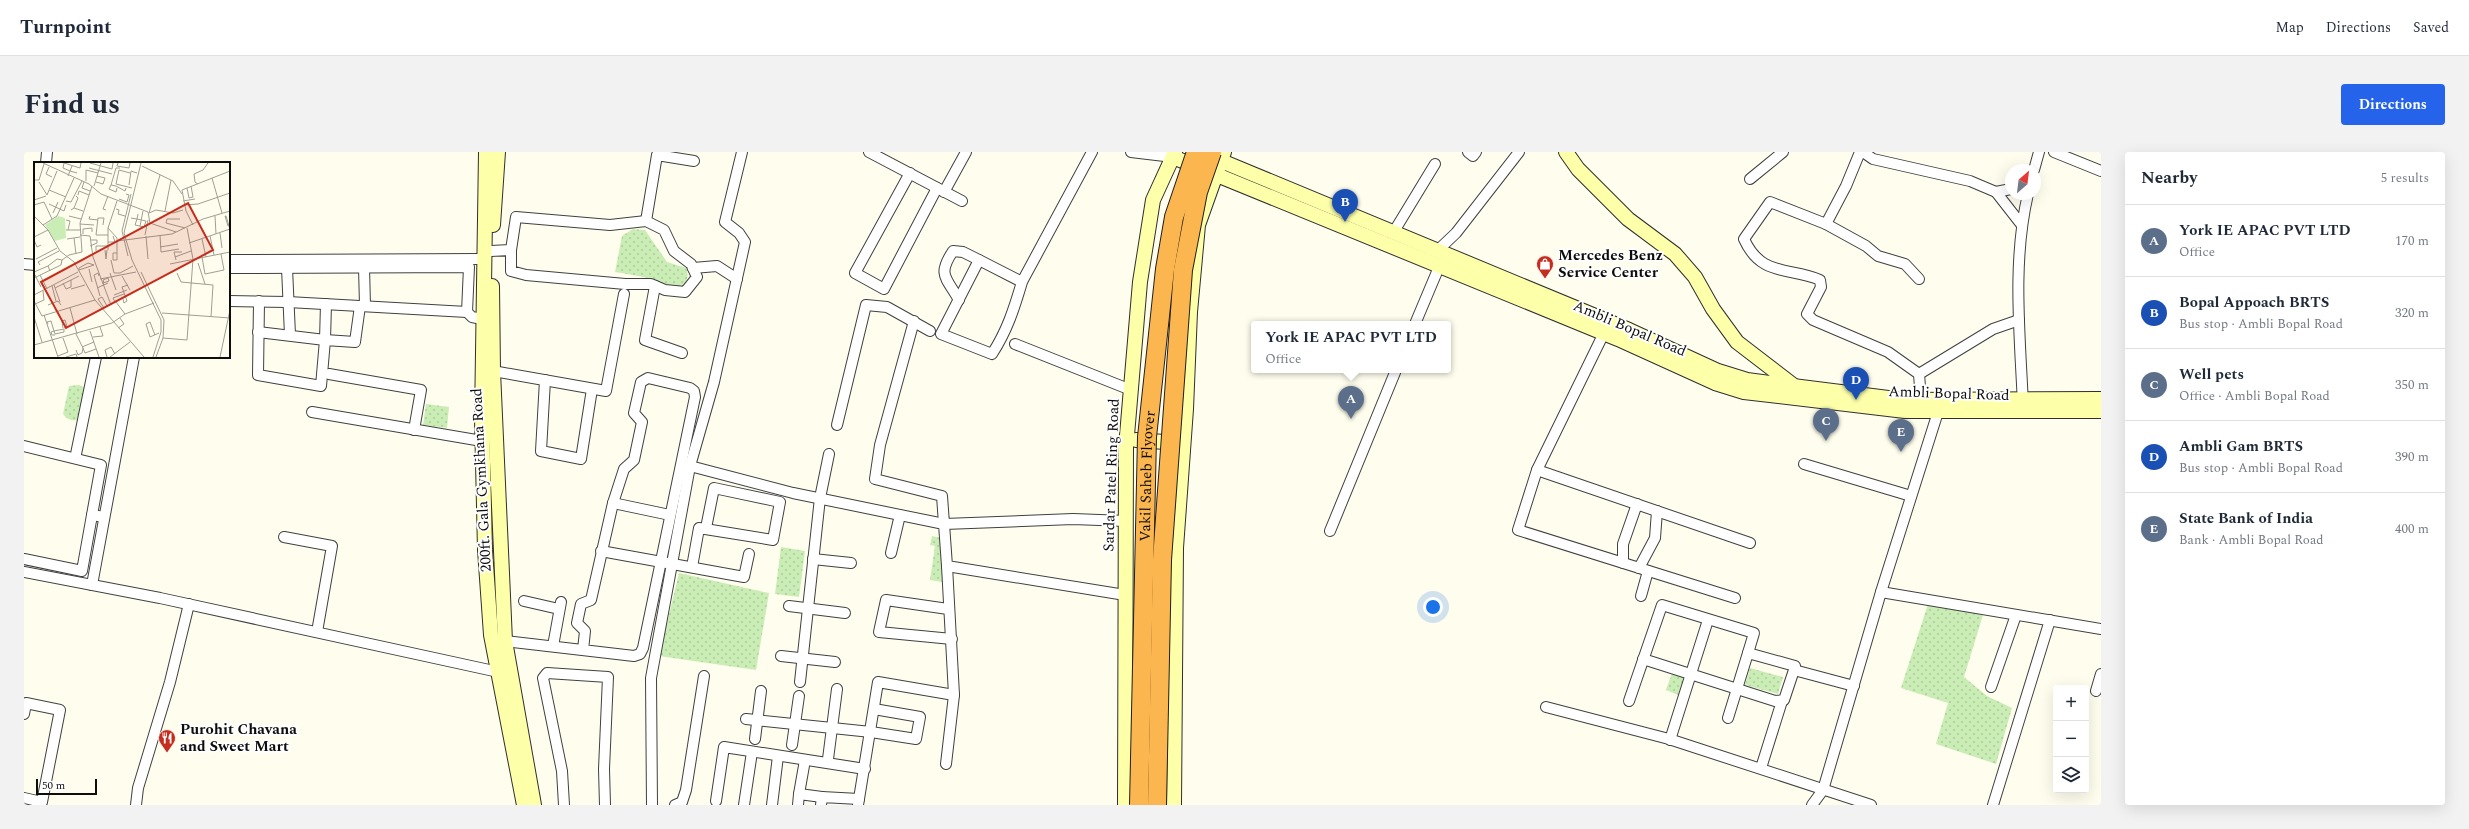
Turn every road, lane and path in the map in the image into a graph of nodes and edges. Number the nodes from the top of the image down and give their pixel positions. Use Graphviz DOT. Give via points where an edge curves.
graph roads {
  1 [pos="47,152"];
  2 [pos="486,152"];
  3 [pos="498,152"];
  4 [pos="742,152"];
  5 [pos="870,152"];
  6 [pos="966,152"];
  7 [pos="1092,152"];
  8 [pos="1131,152"];
  9 [pos="1196,152"];
  10 [pos="1199,152"];
  11 [pos="1468,152"];
  12 [pos="1476,152"];
  13 [pos="1519,152"];
  14 [pos="1566,152"];
  15 [pos="1783,152"];
  16 [pos="1860,152"];
  17 [pos="1863,152"];
  18 [pos="2039,152"];
  19 [pos="2054,152"];
  20 [pos="1174,154"];
  21 [pos="1218,160"];
  22 [pos="694,161"];
  23 [pos="46,162"];
  24 [pos="1435,164"];
  25 [pos="2036,164"];
  26 [pos="2101,171"];
  27 [pos="910,173"];
  28 [pos="1750,179"];
  29 [pos="941,190"];
  30 [pos="2005,190"];
  31 [pos="1996,192"];
  32 [pos="2027,200"];
  33 [pos="962,201"];
  34 [pos="646,221"];
  35 [pos="1826,224"];
  36 [pos="2021,224"];
  37 [pos="1393,233"];
  38 [pos="511,250"];
  39 [pos="1437,251"];
  40 [pos="487,255"];
  41 [pos="230,260"];
  42 [pos="979,260"];
  43 [pos="1438,266"];
  44 [pos="364,267"];
  45 [pos="230,268"];
  46 [pos="287,268"];
  47 [pos="693,268"];
  48 [pos="1919,279"];
  49 [pos="737,280"];
  50 [pos="1022,282"];
  51 [pos="655,286"];
  52 [pos="624,294"];
  53 [pos="959,300"];
  54 [pos="230,301"];
  55 [pos="258,301"];
  56 [pos="288,302"];
  57 [pos="326,304"];
  58 [pos="362,306"];
  59 [pos="467,312"];
  60 [pos="482,319"];
  61 [pos="2019,320"];
  62 [pos="914,321"];
  63 [pos="1416,321"];
  64 [pos="930,331"];
  65 [pos="258,332"];
  66 [pos="290,335"];
  67 [pos="1603,335"];
  68 [pos="325,340"];
  69 [pos="1015,344"];
  70 [pos="682,353"];
  71 [pos="96,358"];
  72 [pos="134,358"];
  73 [pos="493,371"];
  74 [pos="1395,373"];
  75 [pos="328,374"];
  76 [pos="1919,374"];
  77 [pos="545,380"];
  78 [pos="1795,387"];
  79 [pos="592,389"];
  80 [pos="1131,390"];
  81 [pos="2101,399"];
  82 [pos="1921,400"];
  83 [pos="1905,406"];
  84 [pos="2023,406"];
  85 [pos="2101,411"];
  86 [pos="312,412"];
  87 [pos="1938,412"];
  88 [pos="837,425"];
  89 [pos="414,430"];
  90 [pos="1126,440"];
  91 [pos="482,441"];
  92 [pos="1184,443"];
  93 [pos="24,446"];
  94 [pos="76,454"];
  95 [pos="829,454"];
  96 [pos="1804,464"];
  97 [pos="690,466"];
  98 [pos="1537,470"];
  99 [pos="1911,496"];
  100 [pos="820,498"];
  101 [pos="613,503"];
  102 [pos="1637,504"];
  103 [pos="1657,511"];
  104 [pos="670,515"];
  105 [pos="900,515"];
  106 [pos="92,516"];
  107 [pos="104,517"];
  108 [pos="1126,521"];
  109 [pos="944,524"];
  110 [pos="706,528"];
  111 [pos="1330,531"];
  112 [pos="284,537"];
  113 [pos="1750,543"];
  114 [pos="601,551"];
  115 [pos="891,553"];
  116 [pos="749,554"];
  117 [pos="24,559"];
  118 [pos="813,559"];
  119 [pos="661,562"];
  120 [pos="851,563"];
  121 [pos="1623,563"];
  122 [pos="673,564"];
  123 [pos="947,566"];
  124 [pos="692,567"];
  125 [pos="1644,569"];
  126 [pos="24,572"];
  127 [pos="92,585"];
  128 [pos="1881,592"];
  129 [pos="1125,595"];
  130 [pos="1641,596"];
  131 [pos="1735,598"];
  132 [pos="524,602"];
  133 [pos="189,604"];
  134 [pos="789,606"];
  135 [pos="807,609"];
  136 [pos="948,609"];
  137 [pos="845,613"];
  138 [pos="2016,614"];
  139 [pos="1708,620"];
  140 [pos="2050,620"];
  141 [pos="2101,629"];
  142 [pos="317,632"];
  143 [pos="952,639"];
  144 [pos="505,641"];
  145 [pos="553,646"];
  146 [pos="583,650"];
  147 [pos="1748,653"];
  148 [pos="781,656"];
  149 [pos="802,659"];
  150 [pos="1643,659"];
  151 [pos="835,662"];
  152 [pos="1794,670"];
  153 [pos="505,673"];
  154 [pos="1690,673"];
  155 [pos="2101,674"];
  156 [pos="704,676"];
  157 [pos="800,682"];
  158 [pos="1854,686"];
  159 [pos="1991,687"];
  160 [pos="1738,688"];
  161 [pos="837,689"];
  162 [pos="761,691"];
  163 [pos="2096,691"];
  164 [pos="954,695"];
  165 [pos="799,696"];
  166 [pos="1629,701"];
  167 [pos="1782,701"];
  168 [pos="1546,707"];
  169 [pos="874,709"];
  170 [pos="24,714"];
  171 [pos="1728,718"];
  172 [pos="746,719"];
  173 [pos="757,720"];
  174 [pos="795,724"];
  175 [pos="831,728"];
  176 [pos="871,732"];
  177 [pos="755,739"];
  178 [pos="1670,740"];
  179 [pos="792,745"];
  180 [pos="752,752"];
  181 [pos="778,756"];
  182 [pos="828,759"];
  183 [pos="805,760"];
  184 [pos="946,764"];
  185 [pos="1761,768"];
  186 [pos="865,769"];
  187 [pos="1824,790"];
  188 [pos="799,794"];
  189 [pos="24,798"];
  190 [pos="716,801"];
  191 [pos="822,801"];
  192 [pos="858,802"];
  193 [pos="136,805"];
  194 [pos="524,805"];
  195 [pos="534,805"];
  196 [pos="564,805"];
  197 [pos="605,805"];
  198 [pos="652,805"];
  199 [pos="675,805"];
  200 [pos="744,805"];
  201 [pos="772,805"];
  202 [pos="798,805"];
  203 [pos="1125,805"];
  204 [pos="1139,805"];
  205 [pos="1157,805"];
  206 [pos="1174,805"];
  207 [pos="1812,805"];
  208 [pos="1871,805"];
  209 [pos="1993,805"];
  1 -- 23 [label="street"];
  2 -- 40 [label="street"];
  3 -- 40 [label="street, 200ft. Gala Gymkhana Road"];
  4 -- 49 [label="street" via="725,222 739,232 745,242"];
  5 -- 27 [label="street"];
  6 -- 29 [label="street"];
  7 -- 50 [label="street"];
  8 -- 20 [label="street"];
  9 -- 204 [label="highway, Vakil Saheb Flyover, bridge" via="1174,217 1165,269 1147,437"];
  10 -- 21 [label="street, Ambli Bopal Road"];
  11 -- 12 [label="street" via="1473,156"];
  13 -- 39 [label="street" via="1456,232"];
  14 -- 78 [label="street" via="1578,169 1628,219 1675,254 1695,277 1713,309 1737,342"];
  15 -- 28 [label="street"];
  16 -- 35 [label="street"];
  17 -- 31 [label="street" via="1872,159 1970,181"];
  18 -- 25 [label="street"];
  19 -- 26 [label="street"];
  20 -- 21 [label="street, Ambli Bopal Road"];
  20 -- 80 [label="street, Sardar Patel Ring Road" via="1153,200 1140,282"];
  21 -- 37 [label="street, Ambli Bopal Road"];
  21 -- 43 [label="street, Ambli Bopal Road"];
  21 -- 92 [label="street" via="1198,225 1190,312"];
  21 -- 205 [label="highway, Vakil Saheb Flyover, bridge" via="1198,192 1183,270 1162,560"];
  22 -- 34 [label="street" via="657,155"];
  24 -- 37 [label="street"];
  27 -- 29 [label="street"];
  27 -- 29 [label="street" via="855,273 874,284 884,289"];
  29 -- 33 [label="street"];
  30 -- 31 [label="street"];
  31 -- 36 [label="street"];
  32 -- 36 [label="street"];
  34 -- 38 [label="street" via="610,225 516,217"];
  34 -- 47 [label="street" via="664,230 674,251"];
  35 -- 48 [label="street" via="1866,246 1878,256 1906,264"];
  35 -- 76 [label="street" via="1770,202 1744,239 1748,249 1766,265 1789,274 1807,275 1820,280 1821,287 1807,314 1813,320 1888,352"];
  36 -- 61 [label="street"];
  37 -- 39 [label="street, Ambli Bopal Road"];
  38 -- 40 [label="street"];
  38 -- 51 [label="street" via="511,271 526,275"];
  39 -- 78 [label="street, Ambli Bopal Road" via="1629,330 1718,371 1748,380"];
  40 -- 41 [label="street"];
  40 -- 60 [label="street"];
  40 -- 73 [label="street, 200ft. Gala Gymkhana Road"];
  42 -- 50 [label="street"];
  42 -- 53 [label="street"];
  42 -- 53 [label="street" via="963,252 953,251 944,265 944,274"];
  43 -- 63 [label="street"];
  43 -- 67 [label="street, Ambli Bopal Road"];
  44 -- 46 [label="street"];
  44 -- 58 [label="street"];
  44 -- 59 [label="street" via="469,267"];
  45 -- 46 [label="street"];
  46 -- 56 [label="street"];
  47 -- 49 [label="street" via="716,266"];
  47 -- 51 [label="street" via="697,277 685,292"];
  49 -- 97 [label="street" via="714,382"];
  50 -- 53 [label="street" via="1006,332 992,354 941,334"];
  51 -- 70 [label="street" via="645,340"];
  52 -- 79 [label="street" via="606,391"];
  54 -- 55 [label="street"];
  55 -- 56 [label="street"];
  55 -- 65 [label="street"];
  56 -- 57 [label="street"];
  56 -- 66 [label="street"];
  57 -- 58 [label="street"];
  57 -- 68 [label="street"];
  58 -- 59 [label="street"];
  58 -- 68 [label="street" via="355,342"];
  59 -- 60 [label="street" via="472,317"];
  60 -- 91 [label="street"];
  61 -- 76 [label="street" via="1993,329"];
  61 -- 84 [label="street"];
  62 -- 64 [label="street"];
  62 -- 88 [label="street" via="887,307 866,305"];
  62 -- 109 [label="street" via="880,445 875,479 942,496"];
  65 -- 66 [label="street"];
  65 -- 68 [label="street" via="258,375 321,386"];
  66 -- 68 [label="street"];
  67 -- 83 [label="street, Ambli Bopal Road" via="1618,339 1715,383 1744,392"];
  67 -- 98 [label="street"];
  69 -- 80 [label="street"];
  71 -- 94 [label="street"];
  72 -- 107 [label="street"];
  73 -- 77 [label="street"];
  73 -- 144 [label="street, 200ft. Gala Gymkhana Road"];
  74 -- 111 [label="street"];
  75 -- 89 [label="street" via="421,390"];
  76 -- 82 [label="street"];
  77 -- 79 [label="street"];
  77 -- 79 [label="street" via="541,451 581,459"];
  78 -- 83 [label="street, Ambli Bopal Road"];
  80 -- 90 [label="street, Sardar Patel Ring Road"];
  81 -- 84 [label="street, Ambli Bopal Road"];
  82 -- 83 [label="street, Ambli Bopal Road"];
  82 -- 84 [label="street, Ambli Bopal Road"];
  83 -- 87 [label="street, Ambli Bopal Road"];
  84 -- 85 [label="street, Ambli Bopal Road"];
  84 -- 87 [label="street, Ambli Bopal Road"];
  86 -- 89 [label="street"];
  87 -- 99 [label="street"];
  89 -- 91 [label="street"];
  90 -- 92 [label="street"];
  90 -- 108 [label="street, Sardar Patel Ring Road"];
  91 -- 153 [label="street" via="485,550 491,627"];
  92 -- 206 [label="street" via="1176,548"];
  93 -- 106 [label="street" via="101,465"];
  95 -- 100 [label="street"];
  96 -- 99 [label="street"];
  97 -- 100 [label="street"];
  97 -- 122 [label="street"];
  98 -- 102 [label="street"];
  98 -- 121 [label="street" via="1518,530"];
  99 -- 128 [label="street"];
  100 -- 105 [label="street"];
  100 -- 118 [label="street"];
  101 -- 104 [label="street"];
  101 -- 104 [label="street" via="624,469 634,460 642,422 634,413 641,382 648,378 690,388 694,391 695,397"];
  101 -- 114 [label="street"];
  102 -- 103 [label="street"];
  102 -- 121 [label="street" via="1623,544"];
  103 -- 113 [label="street"];
  103 -- 125 [label="street" via="1655,538"];
  104 -- 119 [label="street"];
  105 -- 109 [label="street"];
  105 -- 115 [label="street"];
  106 -- 107 [label="street"];
  106 -- 117 [label="street" via="82,570"];
  107 -- 127 [label="street"];
  108 -- 109 [label="street" via="1073,519"];
  108 -- 129 [label="street, Sardar Patel Ring Road"];
  109 -- 123 [label="street"];
  110 -- 110 [label="street" via="773,540 780,502 714,488"];
  110 -- 124 [label="street" via="699,528"];
  112 -- 142 [label="street" via="332,546"];
  114 -- 119 [label="street"];
  114 -- 146 [label="street" via="590,600 581,604 577,623 586,631"];
  116 -- 124 [label="street" via="744,577"];
  118 -- 120 [label="street"];
  118 -- 135 [label="street"];
  119 -- 122 [label="street"];
  119 -- 146 [label="street" via="640,654 634,656"];
  121 -- 125 [label="street"];
  122 -- 124 [label="street"];
  122 -- 198 [label="street" via="651,678"];
  123 -- 129 [label="street"];
  123 -- 136 [label="street"];
  125 -- 130 [label="street"];
  125 -- 131 [label="street"];
  126 -- 127 [label="street"];
  127 -- 133 [label="street"];
  128 -- 138 [label="street"];
  128 -- 158 [label="street"];
  129 -- 203 [label="street, Sardar Patel Ring Road"];
  132 -- 145 [label="street" via="560,606"];
  133 -- 142 [label="street"];
  133 -- 193 [label="street" via="170,682 138,788"];
  134 -- 135 [label="street"];
  135 -- 137 [label="street"];
  135 -- 149 [label="street"];
  136 -- 143 [label="street"];
  136 -- 143 [label="street" via="886,600 879,632"];
  138 -- 140 [label="street"];
  138 -- 159 [label="street"];
  139 -- 147 [label="street" via="1754,634"];
  139 -- 150 [label="street" via="1662,605"];
  139 -- 154 [label="street"];
  140 -- 141 [label="street"];
  140 -- 209 [label="street"];
  142 -- 153 [label="street"];
  143 -- 164 [label="street"];
  144 -- 145 [label="street"];
  144 -- 153 [label="street, 200ft. Gala Gymkhana Road"];
  145 -- 146 [label="street"];
  147 -- 152 [label="street" via="1795,666"];
  147 -- 160 [label="street"];
  148 -- 149 [label="street"];
  149 -- 151 [label="street"];
  149 -- 157 [label="street"];
  150 -- 154 [label="street"];
  150 -- 166 [label="street"];
  152 -- 158 [label="street"];
  152 -- 167 [label="street" via="1786,697"];
  153 -- 194 [label="street"];
  153 -- 195 [label="street, 200ft. Gala Gymkhana Road"];
  154 -- 160 [label="street"];
  154 -- 178 [label="street"];
  155 -- 163 [label="street"];
  156 -- 199 [label="street" via="686,790 682,802"];
  158 -- 187 [label="street"];
  160 -- 167 [label="street"];
  160 -- 171 [label="street"];
  161 -- 175 [label="street"];
  162 -- 173 [label="street"];
  164 -- 169 [label="street" via="878,682"];
  164 -- 184 [label="street"];
  165 -- 174 [label="street"];
  167 -- 185 [label="street"];
  168 -- 178 [label="street"];
  169 -- 176 [label="street"];
  169 -- 176 [label="street" via="920,717 916,739"];
  170 -- 189 [label="street" via="26,703 60,710 42,802"];
  172 -- 173 [label="street"];
  173 -- 174 [label="street"];
  173 -- 177 [label="street"];
  174 -- 175 [label="street"];
  174 -- 179 [label="street"];
  175 -- 176 [label="street"];
  175 -- 182 [label="street"];
  176 -- 186 [label="street"];
  178 -- 185 [label="street"];
  180 -- 181 [label="street"];
  180 -- 190 [label="street" via="724,748"];
  180 -- 200 [label="street"];
  181 -- 183 [label="street"];
  181 -- 201 [label="street"];
  183 -- 186 [label="street"];
  183 -- 188 [label="street"];
  185 -- 187 [label="street"];
  186 -- 192 [label="street"];
  187 -- 207 [label="street"];
  187 -- 208 [label="street"];
  188 -- 191 [label="street"];
  188 -- 202 [label="street"];
  191 -- 192 [label="street"];
  196 -- 197 [label="street" via="562,771 543,678 547,673 608,677"];
}
